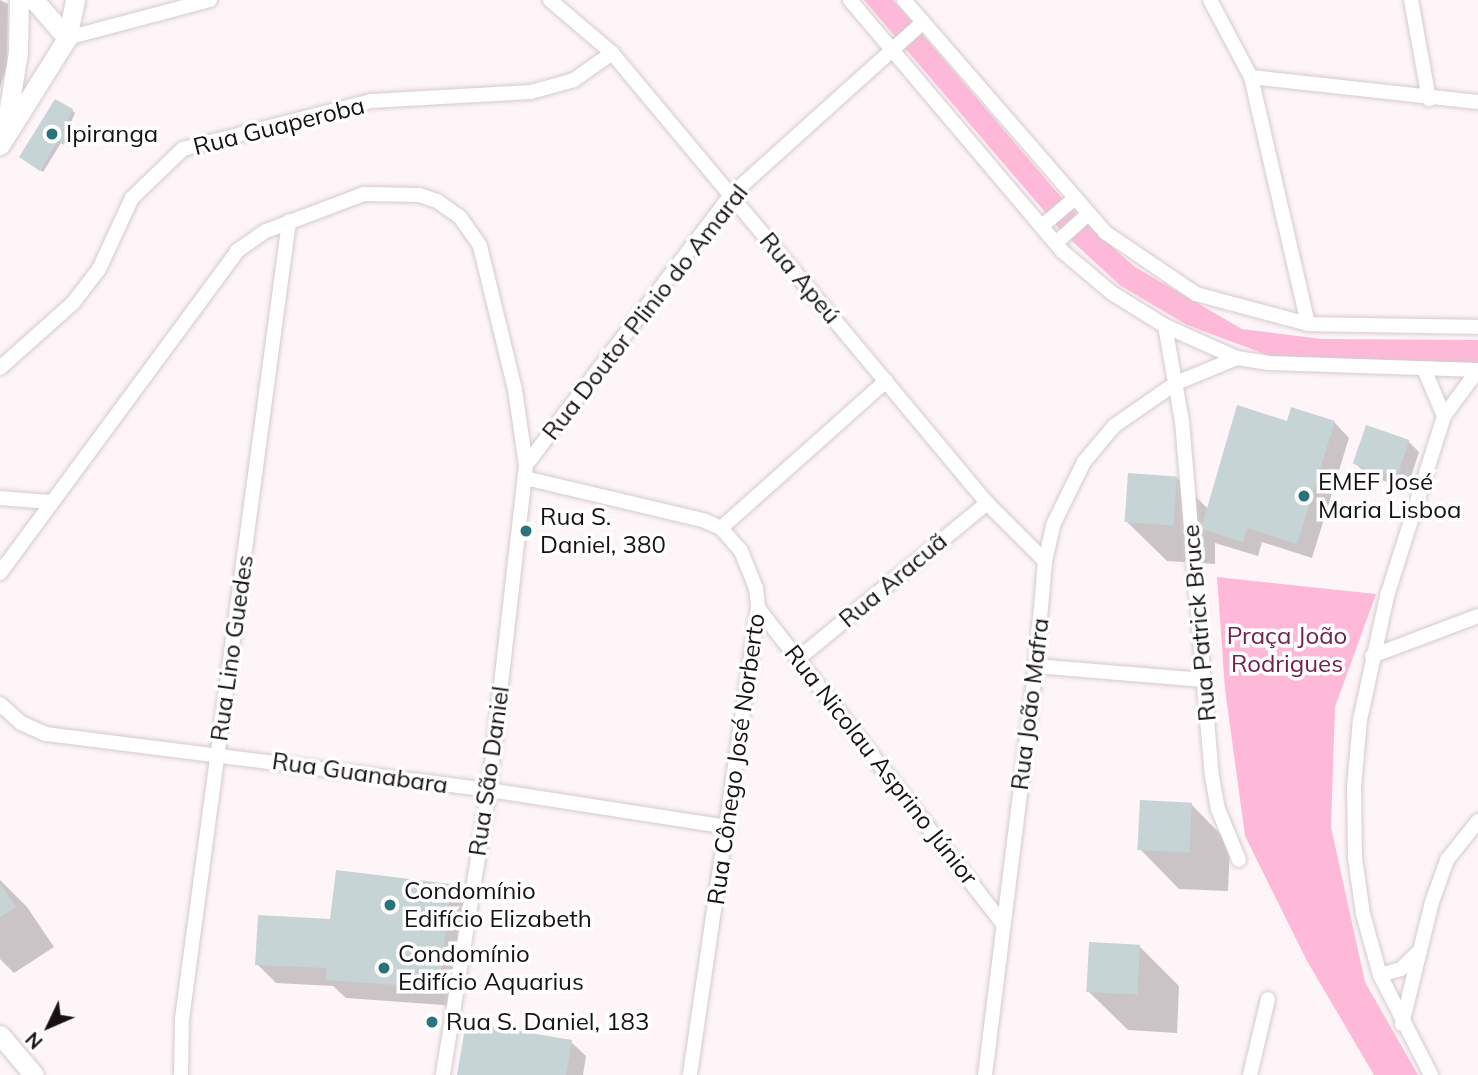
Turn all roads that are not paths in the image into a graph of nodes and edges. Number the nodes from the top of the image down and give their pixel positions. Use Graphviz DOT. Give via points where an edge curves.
graph roads {
  1 [pos="19,0"];
  2 [pos="34,0"];
  3 [pos="75,0"];
  4 [pos="210,0"];
  5 [pos="550,0"];
  6 [pos="850,0"];
  7 [pos="904,0"];
  8 [pos="1210,0"];
  9 [pos="1411,0"];
  10 [pos="923,22"];
  11 [pos="67,38"];
  12 [pos="893,50"];
  13 [pos="612,54"];
  14 [pos="1251,77"];
  15 [pos="1429,99"];
  16 [pos="1478,102"];
  17 [pos="2,140"];
  18 [pos="730,195"];
  19 [pos="1074,199"];
  20 [pos="1088,214"];
  21 [pos="289,221"];
  22 [pos="1042,226"];
  23 [pos="1056,243"];
  24 [pos="1308,324"];
  25 [pos="1165,326"];
  26 [pos="1478,327"];
  27 [pos="1237,358"];
  28 [pos="0,368"];
  29 [pos="1424,369"];
  30 [pos="1478,370"];
  31 [pos="886,381"];
  32 [pos="1176,383"];
  33 [pos="1444,416"];
  34 [pos="525,471"];
  35 [pos="0,498"];
  36 [pos="50,502"];
  37 [pos="987,503"];
  38 [pos="721,528"];
  39 [pos="1045,561"];
  40 [pos="0,573"];
  41 [pos="758,608"];
  42 [pos="1478,617"];
  43 [pos="1372,656"];
  44 [pos="799,659"];
  45 [pos="1036,666"];
  46 [pos="1202,680"];
  47 [pos="0,704"];
  48 [pos="217,754"];
  49 [pos="489,790"];
  50 [pos="1478,821"];
  51 [pos="728,827"];
  52 [pos="1239,860"];
  53 [pos="1003,924"];
  54 [pos="1421,949"];
  55 [pos="1380,975"];
  56 [pos="1268,999"];
  57 [pos="1402,1024"];
  58 [pos="0,1035"];
  59 [pos="34,1075"];
  60 [pos="181,1075"];
  61 [pos="443,1075"];
  62 [pos="690,1075"];
  63 [pos="985,1075"];
  64 [pos="1250,1075"];
  65 [pos="1432,1075"];
  1 -- 17 [label="main road" via="18,52"];
  2 -- 11 [label="main road"];
  3 -- 11 [label="main road"];
  4 -- 11 [label="street"];
  5 -- 13 [label="street, Rua Apeú"];
  6 -- 12 [label="street"];
  7 -- 10 [label="street"];
  8 -- 14 [label="street"];
  9 -- 15 [label="street"];
  10 -- 12 [label="street, Rua Doutor Plinio do Amaral"];
  10 -- 19 [label="street"];
  11 -- 17 [label="main road"];
  12 -- 18 [label="street, Rua Doutor Plinio do Amaral"];
  12 -- 22 [label="street"];
  13 -- 18 [label="street, Rua Apeú"];
  13 -- 28 [label="street, Rua Guaperoba" via="574,80 531,92 371,101 183,149 132,198 99,269 74,303"];
  14 -- 15 [label="street"];
  14 -- 24 [label="street"];
  15 -- 16 [label="street"];
  18 -- 31 [label="street, Rua Apeú"];
  18 -- 34 [label="street, Rua Doutor Plinio do Amaral"];
  19 -- 20 [label="street"];
  19 -- 22 [label="street"];
  20 -- 23 [label="street"];
  20 -- 24 [label="street" via="1148,265 1196,294"];
  21 -- 34 [label="street" via="364,194 392,192 437,201 460,217 480,246 515,390"];
  21 -- 36 [label="street" via="250,241 225,264"];
  21 -- 48 [label="street, Rua Lino Guedes"];
  22 -- 23 [label="street"];
  23 -- 25 [label="street" via="1112,293"];
  24 -- 26 [label="street"];
  25 -- 27 [label="street"];
  25 -- 32 [label="street"];
  27 -- 29 [label="street" via="1301,366"];
  27 -- 32 [label="street, Rua João Mafra"];
  29 -- 30 [label="street"];
  29 -- 33 [label="street"];
  30 -- 33 [label="street"];
  31 -- 37 [label="street, Rua Apeú"];
  31 -- 38 [label="street"];
  32 -- 39 [label="street, Rua João Mafra" via="1114,426 1084,462 1053,525"];
  32 -- 46 [label="street, Rua Patrick Bruce"];
  33 -- 43 [label="street"];
  34 -- 38 [label="street"];
  34 -- 49 [label="street, Rua São Daniel"];
  35 -- 36 [label="street"];
  36 -- 40 [label="street"];
  37 -- 39 [label="street, Rua Apeú"];
  37 -- 44 [label="street, Rua Aracuã"];
  38 -- 41 [label="street, Rua Cônego José Norberto" via="749,568"];
  39 -- 45 [label="street, Rua João Mafra"];
  41 -- 44 [label="street, Rua Nicolau Asprino Júnior"];
  41 -- 51 [label="street, Rua Cônego José Norberto"];
  42 -- 43 [label="street"];
  43 -- 55 [label="street" via="1355,773 1355,858 1363,914"];
  44 -- 53 [label="street, Rua Nicolau Asprino Júnior"];
  45 -- 46 [label="street"];
  45 -- 53 [label="street, Rua João Mafra"];
  46 -- 52 [label="street, Rua Patrick Bruce" via="1216,798"];
  47 -- 48 [label="street, Rua Guanabara" via="21,723 46,734"];
  48 -- 49 [label="street, Rua Guanabara"];
  48 -- 60 [label="street, Rua Lino Guedes" via="182,1019"];
  49 -- 51 [label="street, Rua Guanabara"];
  49 -- 61 [label="street, Rua São Daniel"];
  50 -- 54 [label="street" via="1447,860"];
  51 -- 62 [label="street, Rua Cônego José Norberto"];
  53 -- 63 [label="street, Rua João Mafra"];
  54 -- 55 [label="street" via="1401,969"];
  54 -- 57 [label="street"];
  55 -- 57 [label="street"];
  56 -- 64 [label="street"];
  57 -- 65 [label="street"];
  58 -- 59 [label="main road"];
}
